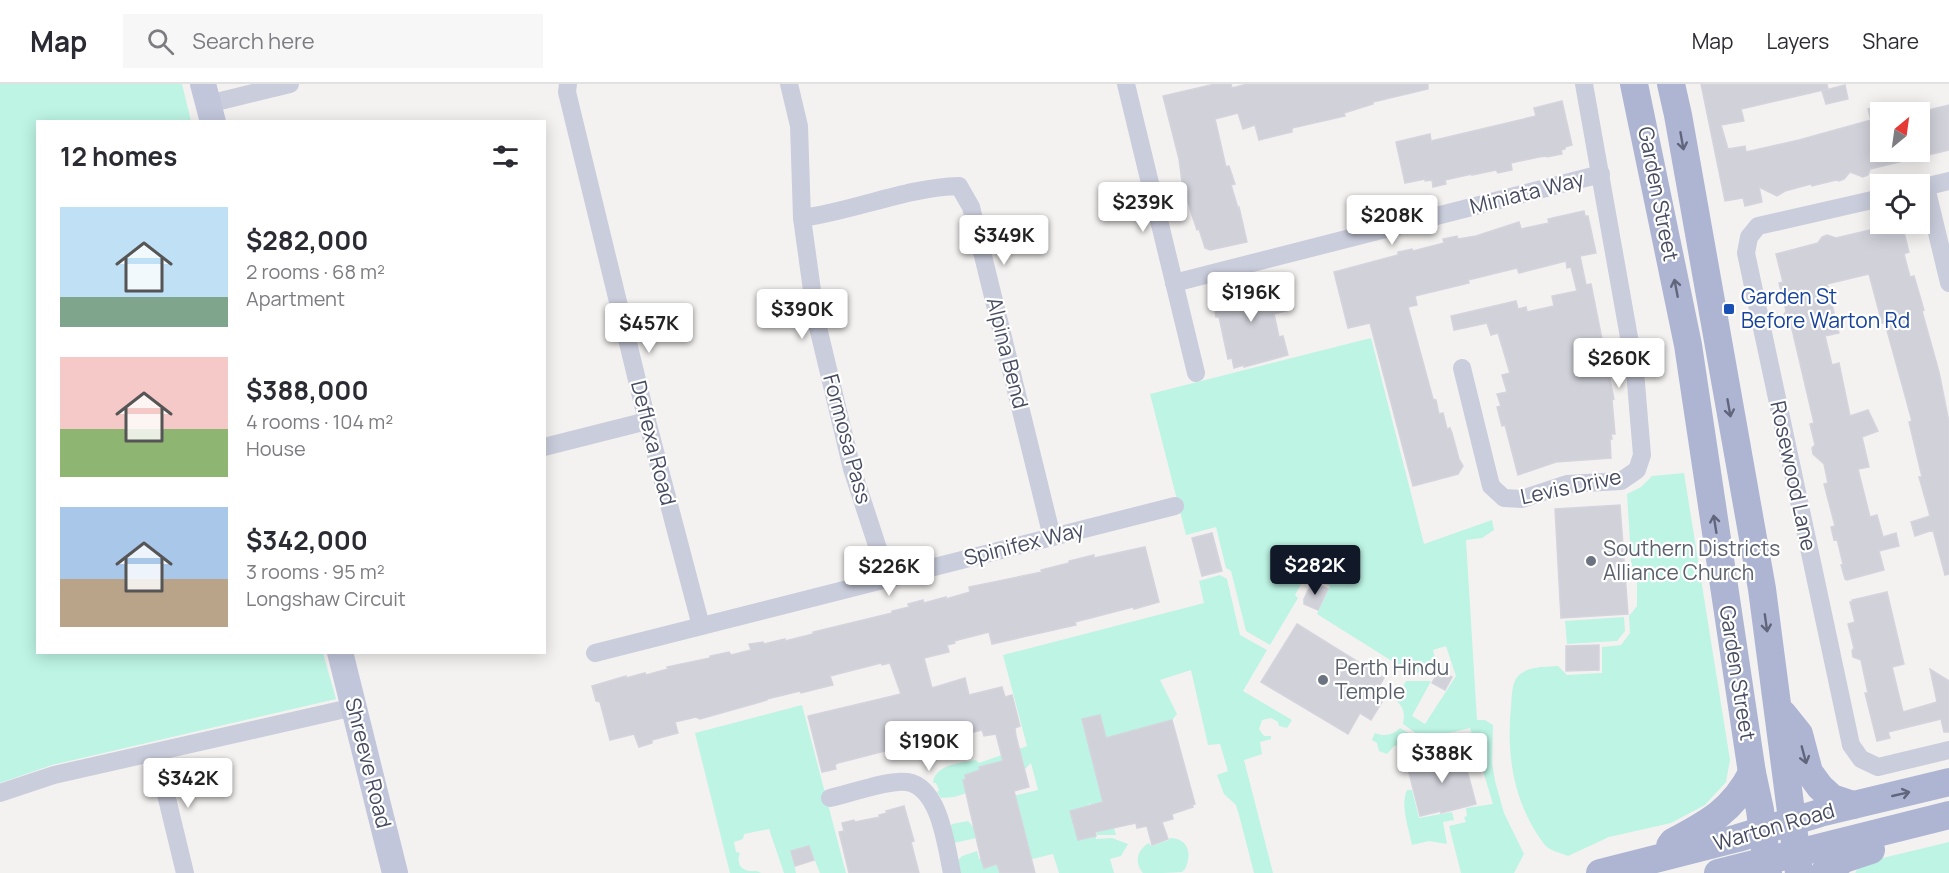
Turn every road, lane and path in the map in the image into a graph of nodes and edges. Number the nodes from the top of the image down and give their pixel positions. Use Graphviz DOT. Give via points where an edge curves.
graph roads {
  1 [pos="290,84"];
  2 [pos="568,84"];
  3 [pos="789,84"];
  4 [pos="1584,84"];
  5 [pos="1634,84"];
  6 [pos="1671,84"];
  7 [pos="1130,85"];
  8 [pos="208,103"];
  9 [pos="1601,174"];
  10 [pos="1949,181"];
  11 [pos="1930,186"];
  12 [pos="1870,201"];
  13 [pos="1930,213"];
  14 [pos="802,218"];
  15 [pos="1949,282"];
  16 [pos="1174,283"];
  17 [pos="1461,368"];
  18 [pos="1196,373"];
  19 [pos="647,421"];
  20 [pos="546,446"];
  21 [pos="1175,506"];
  22 [pos="1052,537"];
  23 [pos="888,579"];
  24 [pos="701,626"];
  25 [pos="595,653"];
  26 [pos="341,654"];
  27 [pos="1776,706"];
  28 [pos="354,707"];
  29 [pos="1949,750"];
  30 [pos="156,753"];
  31 [pos="1752,773"];
  32 [pos="1949,782"];
  33 [pos="0,793"];
  34 [pos="830,798"];
  35 [pos="1853,805"];
  36 [pos="1949,815"];
  37 [pos="1792,821"];
  38 [pos="1762,831"];
  39 [pos="1949,831"];
  40 [pos="1658,858"];
  41 [pos="1798,863"];
  42 [pos="1767,867"];
  43 [pos="184,873"];
  44 [pos="395,873"];
  45 [pos="952,873"];
  46 [pos="1600,873"];
  47 [pos="1718,873"];
  48 [pos="1824,873"];
  1 -- 8 [label="street"];
  2 -- 19 [label="street, Deflexa Road"];
  3 -- 14 [label="street, Formosa Pass" via="799,126"];
  4 -- 9 [label="street, Levis Drive"];
  31 -- 5 [label="main road, Garden Street, one-way" via="1688,345"];
  6 -- 27 [label="main road, Garden Street, one-way" via="1762,590"];
  7 -- 16 [label="street"];
  9 -- 16 [label="street, Miniata Way"];
  9 -- 17 [label="street, Levis Drive" via="1635,371 1642,455 1637,470 1621,481 1567,484 1521,500 1504,498 1491,486"];
  10 -- 11 [label="street"];
  12 -- 29 [label="street, Rosewood Lane" via="1758,226 1749,237 1746,253 1851,745 1861,759 1878,767"];
  13 -- 15 [label="street"];
  14 -- 22 [label="street, Alpina Bend" via="828,215 937,186 959,186 971,207"];
  14 -- 23 [label="street, Formosa Pass" via="816,319 852,469"];
  16 -- 18 [label="street"];
  19 -- 20 [label="street"];
  19 -- 24 [label="street, Deflexa Road"];
  21 -- 22 [label="street, Spinifex Way"];
  22 -- 23 [label="street, Spinifex Way"];
  23 -- 24 [label="street, Spinifex Way"];
  24 -- 25 [label="street, Spinifex Way"];
  26 -- 28 [label="street, Shreeve Road"];
  27 -- 35 [label="main road, one-way" via="1798,734 1809,772 1820,787 1832,798"];
  27 -- 37 [label="main road, Garden Street"];
  28 -- 30 [label="street"];
  28 -- 44 [label="street, Shreeve Road"];
  30 -- 33 [label="street" via="54,775"];
  30 -- 43 [label="street"];
  31 -- 38 [label="main road, Garden Street"];
  31 -- 40 [label="main road" via="1732,802 1705,825 1673,842"];
  35 -- 32 [label="main road, Warton Road, one-way"];
  34 -- 45 [label="street" via="894,782 920,787 937,811"];
  35 -- 37 [label="main road, Warton Road"];
  36 -- 41 [label="main road, Warton Road"];
  37 -- 38 [label="main road, Warton Road"];
  37 -- 41 [label="main road, Garden Street"];
  38 -- 40 [label="main road, Warton Road"];
  38 -- 42 [label="main road, Garden Street"];
  39 -- 48 [label="main road" via="1864,852 1844,859"];
  40 -- 46 [label="main road, Warton Road"];
  41 -- 42 [label="main road, Warton Road"];
  42 -- 47 [label="main road, Warton Road"];
}
